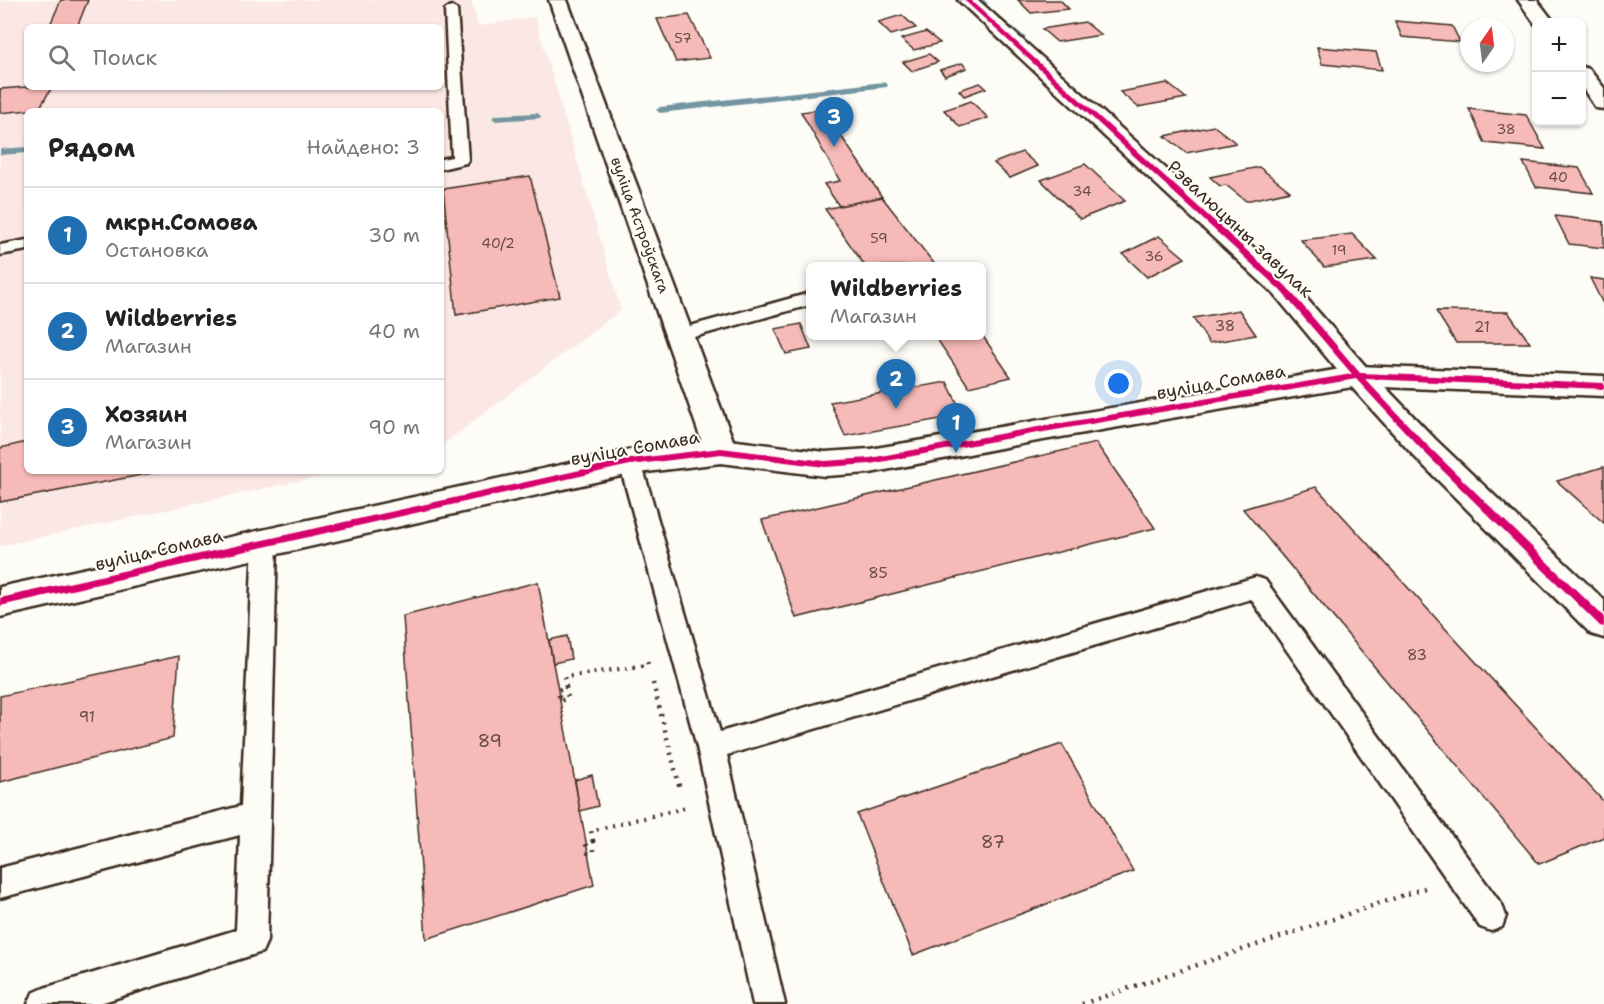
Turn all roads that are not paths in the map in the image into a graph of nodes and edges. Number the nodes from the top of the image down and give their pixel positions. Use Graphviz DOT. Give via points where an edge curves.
graph roads {
  1 [pos="558,0"];
  2 [pos="968,0"];
  3 [pos="1527,0"];
  4 [pos="451,10"];
  5 [pos="1541,18"];
  6 [pos="1586,80"];
  7 [pos="1604,103"];
  8 [pos="444,163"];
  9 [pos="24,246"];
  10 [pos="0,250"];
  11 [pos="806,300"];
  12 [pos="679,335"];
  13 [pos="1358,376"];
  14 [pos="1604,386"];
  15 [pos="721,450"];
  16 [pos="630,462"];
  17 [pos="265,543"];
  18 [pos="0,602"];
  19 [pos="1604,623"];
  20 [pos="711,747"];
  21 [pos="255,817"];
  22 [pos="0,883"];
  23 [pos="1491,916"];
  24 [pos="44,1004"];
  25 [pos="769,1004"];
  1 -- 12 [label="street, вуліца Астроўскага"];
  2 -- 13 [label="street, Рэвалюцыны завулак" via="1283,288"];
  3 -- 5 [label="street"];
  4 -- 8 [label="lane" via="460,160"];
  6 -- 7 [label="street"];
  9 -- 10 [label="lane"];
  11 -- 12 [label="lane"];
  12 -- 15 [label="street, вуліца Астроўскага"];
  13 -- 14 [label="street, вуліца Сомава"];
  13 -- 15 [label="street, вуліца Сомава" via="870,461 825,464"];
  13 -- 19 [label="street, Рэвалюцыны завулак" via="1424,447"];
  15 -- 16 [label="street, вуліца Сомава"];
  16 -- 17 [label="street, вуліца Сомава"];
  16 -- 20 [label="lane"];
  17 -- 18 [label="street, вуліца Сомава"];
  17 -- 21 [label="lane"];
  20 -- 23 [label="lane" via="1256,587"];
  20 -- 25 [label="lane"];
  21 -- 22 [label="lane"];
  21 -- 24 [label="lane" via="251,941"];
}
